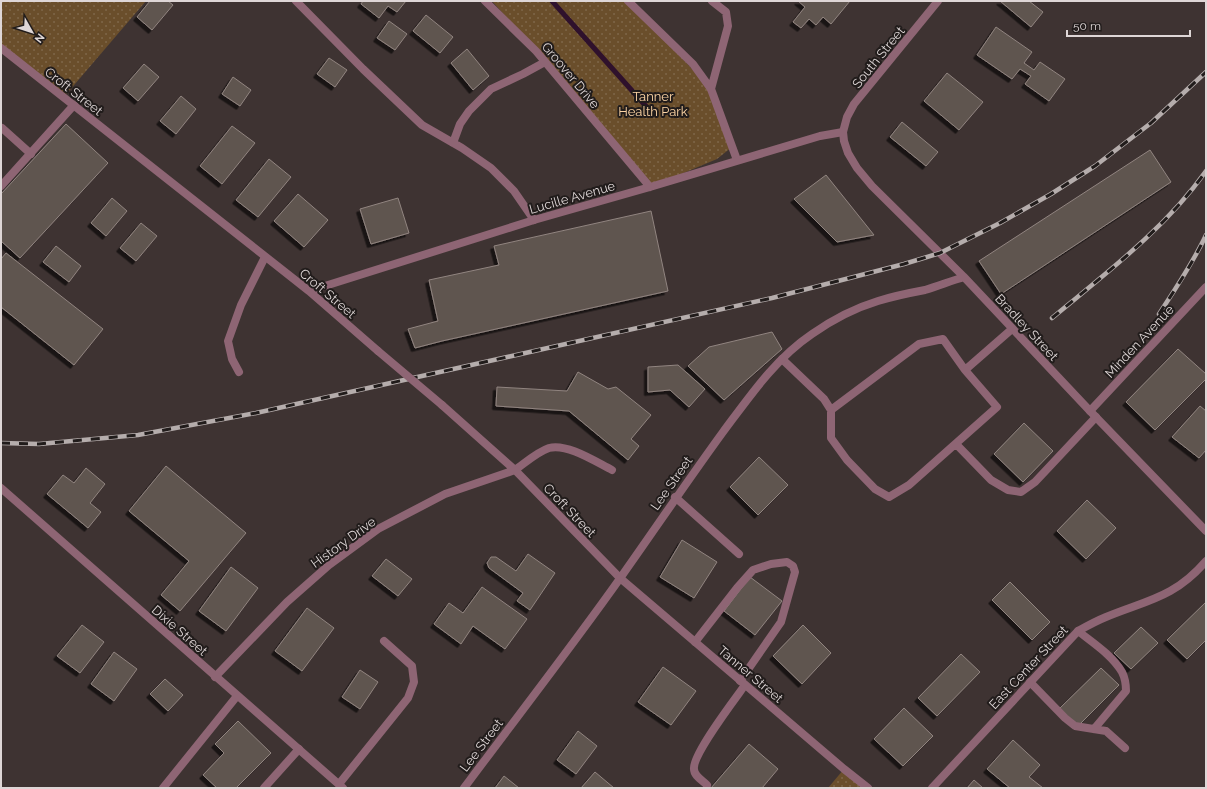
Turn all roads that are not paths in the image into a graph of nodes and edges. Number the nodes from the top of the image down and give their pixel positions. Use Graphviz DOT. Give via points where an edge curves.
graph roads {
  1 [pos="296,1"];
  2 [pos="485,1"];
  3 [pos="628,1"];
  4 [pos="712,1"];
  5 [pos="938,1"];
  6 [pos="1,48"];
  7 [pos="545,62"];
  8 [pos="711,89"];
  9 [pos="74,106"];
  10 [pos="2,128"];
  11 [pos="843,132"];
  12 [pos="453,143"];
  13 [pos="31,154"];
  14 [pos="737,160"];
  15 [pos="1,186"];
  16 [pos="650,187"];
  17 [pos="534,220"];
  18 [pos="265,257"];
  19 [pos="964,277"];
  20 [pos="1206,287"];
  21 [pos="309,291"];
  22 [pos="1012,329"];
  23 [pos="782,359"];
  24 [pos="966,370"];
  25 [pos="239,372"];
  26 [pos="831,410"];
  27 [pos="1090,411"];
  28 [pos="1096,418"];
  29 [pos="956,444"];
  30 [pos="515,470"];
  31 [pos="612,470"];
  32 [pos="1,488"];
  33 [pos="675,497"];
  34 [pos="1206,530"];
  35 [pos="739,554"];
  36 [pos="1204,564"];
  37 [pos="620,578"];
  38 [pos="1078,630"];
  39 [pos="384,641"];
  40 [pos="695,642"];
  41 [pos="215,677"];
  42 [pos="1030,682"];
  43 [pos="742,683"];
  44 [pos="238,696"];
  45 [pos="1094,729"];
  46 [pos="1125,748"];
  47 [pos="299,749"];
  48 [pos="707,785"];
  49 [pos="341,786"];
  50 [pos="163,788"];
  51 [pos="264,788"];
  52 [pos="464,788"];
  53 [pos="868,788"];
  54 [pos="932,788"];
  1 -- 12 [label="street" via="363,70 422,125"];
  2 -- 7 [label="street, Groover Drive"];
  3 -- 8 [label="street" via="693,64"];
  4 -- 8 [label="street" via="726,12 728,26"];
  5 -- 11 [label="street, South Street" via="854,104"];
  6 -- 9 [label="street, Croft Street"];
  7 -- 12 [label="street" via="491,88 460,124"];
  7 -- 16 [label="street, Groover Drive"];
  8 -- 14 [label="street"];
  9 -- 13 [label="street"];
  9 -- 18 [label="street, Croft Street"];
  10 -- 13 [label="street"];
  11 -- 14 [label="street, Lucille Avenue" via="820,136"];
  11 -- 19 [label="street, Bradley Street" via="848,153 872,186"];
  12 -- 17 [label="street" via="492,168 514,191"];
  13 -- 15 [label="street"];
  14 -- 16 [label="street, Lucille Avenue"];
  16 -- 17 [label="street, Lucille Avenue"];
  17 -- 21 [label="street, Lucille Avenue"];
  18 -- 21 [label="street, Croft Street"];
  18 -- 25 [label="street" via="241,305 228,341 232,359"];
  19 -- 22 [label="street, Bradley Street"];
  19 -- 23 [label="street, Lee Street" via="854,310 812,334"];
  20 -- 27 [label="street, Minden Avenue"];
  21 -- 30 [label="street, Croft Street, bridge"];
  22 -- 24 [label="street"];
  22 -- 27 [label="street, Bradley Street"];
  23 -- 26 [label="street" via="824,399"];
  23 -- 33 [label="street, Lee Street" via="758,385"];
  24 -- 26 [label="street" via="943,339 919,344"];
  24 -- 29 [label="street" via="997,408"];
  26 -- 29 [label="street" via="831,438 874,489 889,497 909,485"];
  27 -- 28 [label="street, Bradley Street"];
  28 -- 29 [label="street" via="1035,482 1021,492 1008,490 991,480"];
  28 -- 34 [label="street, Bradley Street"];
  30 -- 31 [label="street, History Drive" via="548,448 562,446"];
  30 -- 37 [label="street, Croft Street"];
  30 -- 41 [label="street, History Drive" via="444,494 378,529 287,602"];
  32 -- 41 [label="street, Dixie Street"];
  33 -- 35 [label="street"];
  33 -- 37 [label="street, Lee Street"];
  36 -- 38 [label="street, East Center Street" via="1171,592"];
  37 -- 40 [label="street, Tanner Street"];
  37 -- 52 [label="street, Lee Street"];
  38 -- 42 [label="street, East Center Street"];
  38 -- 45 [label="street" via="1108,656 1122,673 1126,684 1126,691"];
  39 -- 49 [label="street" via="412,666 414,682 408,698"];
  40 -- 43 [label="street, Tanner Street"];
  40 -- 43 [label="street" via="753,570 787,562 793,566 795,572 781,622"];
  41 -- 44 [label="street, Dixie Street"];
  42 -- 45 [label="street" via="1075,726"];
  42 -- 54 [label="street, East Center Street"];
  43 -- 48 [label="street" via="708,736 693,766 694,774"];
  43 -- 53 [label="street, Tanner Street"];
  44 -- 47 [label="street, Dixie Street"];
  44 -- 50 [label="street"];
  45 -- 46 [label="street" via="1106,731"];
  47 -- 49 [label="street, Dixie Street"];
  47 -- 51 [label="street"];
}
